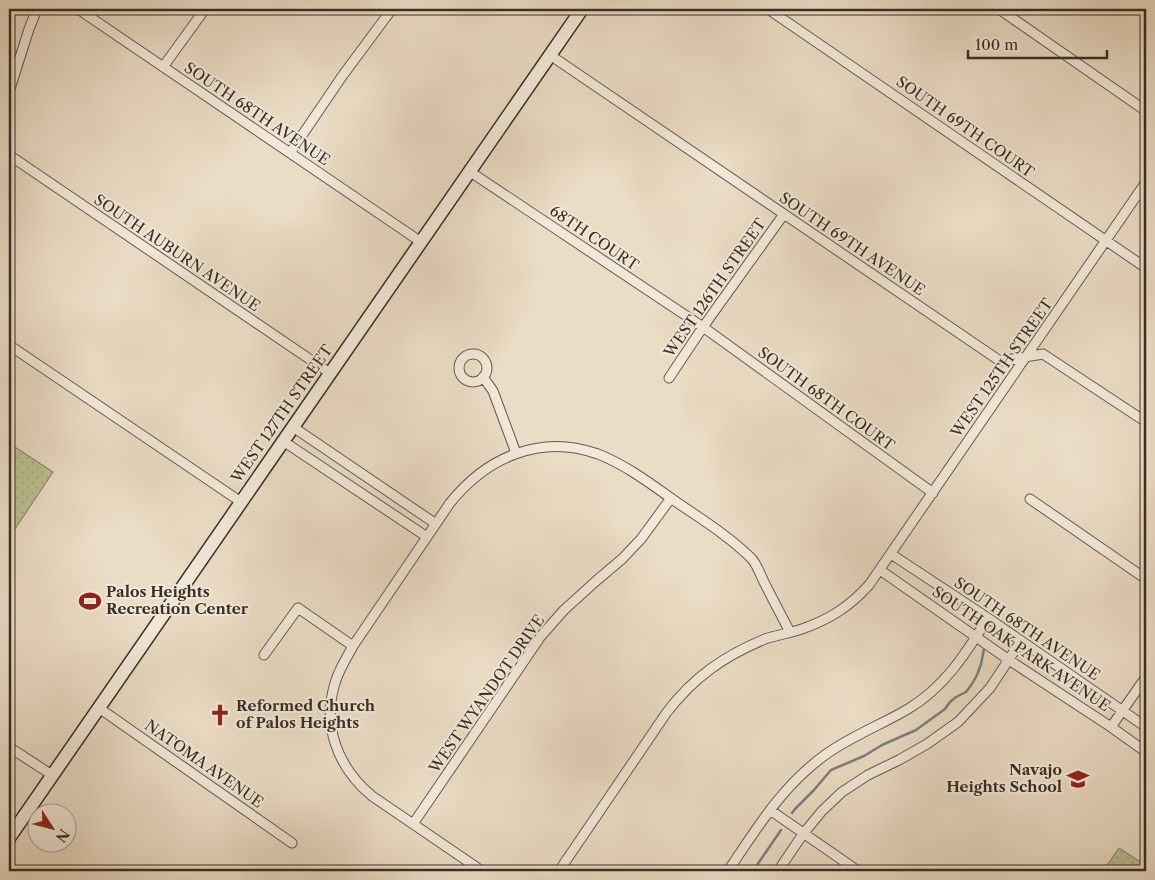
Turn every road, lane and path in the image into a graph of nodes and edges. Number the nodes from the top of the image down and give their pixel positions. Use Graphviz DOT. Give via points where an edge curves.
graph roads {
  1 [pos="37,9"];
  2 [pos="78,9"];
  3 [pos="206,9"];
  4 [pos="392,9"];
  5 [pos="582,9"];
  6 [pos="768,9"];
  7 [pos="999,9"];
  8 [pos="550,55"];
  9 [pos="163,67"];
  10 [pos="9,92"];
  11 [pos="1146,112"];
  12 [pos="290,153"];
  13 [pos="9,155"];
  14 [pos="469,171"];
  15 [pos="1146,182"];
  16 [pos="784,214"];
  17 [pos="1106,241"];
  18 [pos="421,242"];
  19 [pos="1146,268"];
  20 [pos="702,328"];
  21 [pos="9,345"];
  22 [pos="1027,356"];
  23 [pos="330,373"];
  24 [pos="483,377"];
  25 [pos="669,378"];
  26 [pos="1146,422"];
  27 [pos="293,427"];
  28 [pos="283,441"];
  29 [pos="516,453"];
  30 [pos="933,493"];
  31 [pos="671,498"];
  32 [pos="1030,499"];
  33 [pos="241,502"];
  34 [pos="436,524"];
  35 [pos="427,537"];
  36 [pos="891,554"];
  37 [pos="880,570"];
  38 [pos="1146,579"];
  39 [pos="988,618"];
  40 [pos="790,632"];
  41 [pos="976,637"];
  42 [pos="1021,641"];
  43 [pos="353,646"];
  44 [pos="264,655"];
  45 [pos="1009,660"];
  46 [pos="1146,677"];
  47 [pos="99,708"];
  48 [pos="1122,712"];
  49 [pos="1112,727"];
  50 [pos="1146,728"];
  51 [pos="9,746"];
  52 [pos="1146,752"];
  53 [pos="52,775"];
  54 [pos="770,810"];
  55 [pos="413,824"];
  56 [pos="803,834"];
  57 [pos="9,838"];
  58 [pos="292,843"];
  59 [pos="482,871"];
  60 [pos="559,871"];
  61 [pos="728,871"];
  62 [pos="778,871"];
  63 [pos="858,871"];
  1 -- 10 [label="street"];
  2 -- 9 [label="street, SOUTH 68TH AVENUE"];
  3 -- 9 [label="street"];
  4 -- 12 [label="street"];
  5 -- 8 [label="main road, WEST 127TH STREET"];
  6 -- 17 [label="street, SOUTH 69TH COURT"];
  7 -- 11 [label="street"];
  8 -- 14 [label="main road, WEST 127TH STREET"];
  8 -- 16 [label="street, SOUTH 69TH AVENUE"];
  9 -- 12 [label="street, SOUTH 68TH AVENUE"];
  12 -- 18 [label="street, SOUTH 68TH AVENUE"];
  13 -- 23 [label="street, SOUTH AUBURN AVENUE"];
  14 -- 18 [label="main road, WEST 127TH STREET"];
  14 -- 20 [label="street, 68TH COURT"];
  15 -- 17 [label="street, WEST 125TH STREET"];
  16 -- 20 [label="street, WEST 126TH STREET"];
  16 -- 22 [label="street, SOUTH 69TH AVENUE" via="1000,361"];
  17 -- 19 [label="street, SOUTH 69TH COURT"];
  17 -- 22 [label="street, WEST 125TH STREET"];
  18 -- 23 [label="main road, WEST 127TH STREET"];
  20 -- 25 [label="street, WEST 126TH STREET"];
  20 -- 30 [label="street, SOUTH 68TH COURT"];
  21 -- 33 [label="street"];
  22 -- 26 [label="street, SOUTH 69TH AVENUE" via="1043,354"];
  22 -- 30 [label="street, WEST 125TH STREET"];
  23 -- 27 [label="main road, WEST 127TH STREET"];
  24 -- 29 [label="street" via="495,397"];
  27 -- 28 [label="main road, WEST 127TH STREET"];
  27 -- 34 [label="street"];
  28 -- 33 [label="main road, WEST 127TH STREET"];
  28 -- 35 [label="street"];
  29 -- 31 [label="street" via="562,447 597,454"];
  29 -- 34 [label="street" via="475,477"];
  30 -- 36 [label="street, WEST 125TH STREET"];
  31 -- 40 [label="street" via="727,537 752,560"];
  31 -- 55 [label="street, WEST WYANDOT DRIVE" via="622,560 564,610 541,636"];
  32 -- 38 [label="street"];
  33 -- 47 [label="main road, WEST 127TH STREET"];
  34 -- 35 [label="street"];
  35 -- 43 [label="street"];
  36 -- 37 [label="street, WEST 125TH STREET"];
  36 -- 39 [label="street, SOUTH 68TH AVENUE"];
  37 -- 40 [label="street, WEST 125TH STREET" via="858,596 836,614"];
  37 -- 41 [label="street, SOUTH OAK PARK AVENUE"];
  39 -- 41 [label="street"];
  39 -- 42 [label="street, SOUTH 68TH AVENUE"];
  40 -- 60 [label="street, WEST 125TH STREET" via="766,639 724,660 684,691"];
  41 -- 45 [label="street, SOUTH OAK PARK AVENUE"];
  41 -- 54 [label="street" via="956,668 935,689 910,708 825,755 798,777"];
  42 -- 45 [label="street"];
  42 -- 48 [label="street, SOUTH 68TH AVENUE"];
  43 -- 44 [label="street" via="298,608"];
  43 -- 55 [label="street" via="342,664 333,690 331,725 336,748 362,788"];
  45 -- 49 [label="street, SOUTH OAK PARK AVENUE"];
  45 -- 56 [label="street" via="990,688 958,722 927,744 868,774 842,792"];
  46 -- 48 [label="street"];
  47 -- 53 [label="main road, WEST 127TH STREET"];
  47 -- 58 [label="street, NATOMA AVENUE"];
  48 -- 49 [label="street"];
  48 -- 50 [label="street, SOUTH 68TH AVENUE"];
  49 -- 52 [label="street, SOUTH OAK PARK AVENUE"];
  51 -- 53 [label="street"];
  53 -- 57 [label="main road, WEST 127TH STREET"];
  54 -- 56 [label="street"];
  54 -- 61 [label="street"];
  55 -- 59 [label="street"];
  56 -- 62 [label="street"];
  56 -- 63 [label="street"];
}
